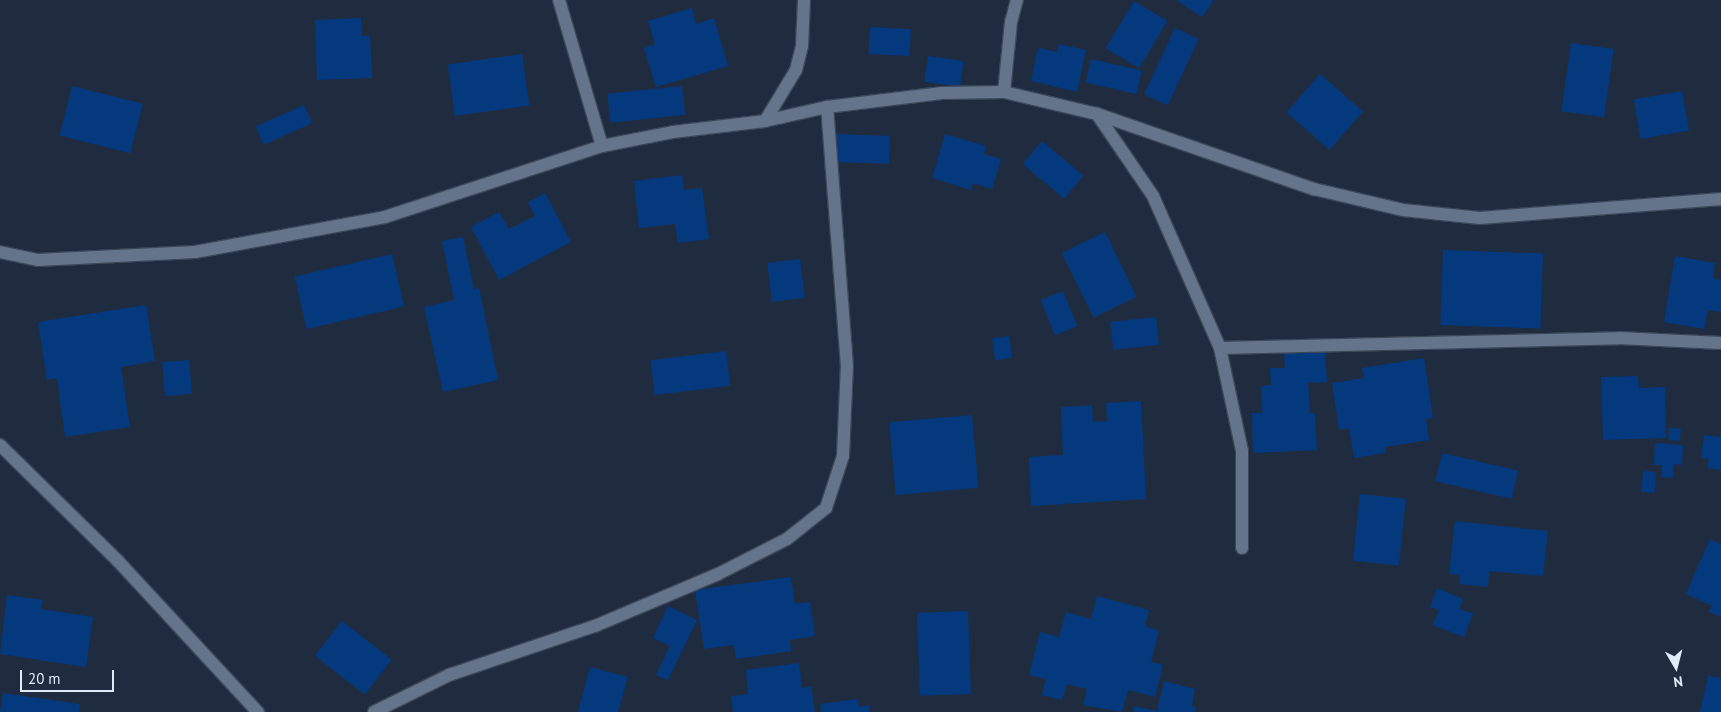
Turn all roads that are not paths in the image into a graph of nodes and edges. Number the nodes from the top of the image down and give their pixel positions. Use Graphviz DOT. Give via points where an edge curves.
graph roads {
  1 [pos="559,0"];
  2 [pos="804,0"];
  3 [pos="1017,0"];
  4 [pos="1004,92"];
  5 [pos="827,107"];
  6 [pos="1097,114"];
  7 [pos="764,121"];
  8 [pos="602,146"];
  9 [pos="1721,199"];
  10 [pos="0,252"];
  11 [pos="1721,343"];
  12 [pos="1220,348"];
  13 [pos="0,445"];
  14 [pos="1242,548"];
  15 [pos="258,712"];
  16 [pos="374,712"];
  1 -- 8 [label="street"];
  2 -- 7 [label="street" via="802,46 796,70"];
  3 -- 4 [label="street"];
  4 -- 5 [label="street" via="942,93"];
  4 -- 6 [label="street"];
  5 -- 7 [label="street"];
  5 -- 16 [label="street" via="847,366 843,456 826,508 787,539 718,574 595,626 449,675"];
  6 -- 9 [label="street" via="1314,189 1403,210 1480,218"];
  6 -- 12 [label="street" via="1153,196"];
  7 -- 8 [label="street" via="673,132"];
  8 -- 10 [label="street" via="385,217 196,252 38,260"];
  11 -- 12 [label="street" via="1618,338"];
  12 -- 14 [label="street" via="1242,451"];
  13 -- 15 [label="street" via="118,561"];
}
